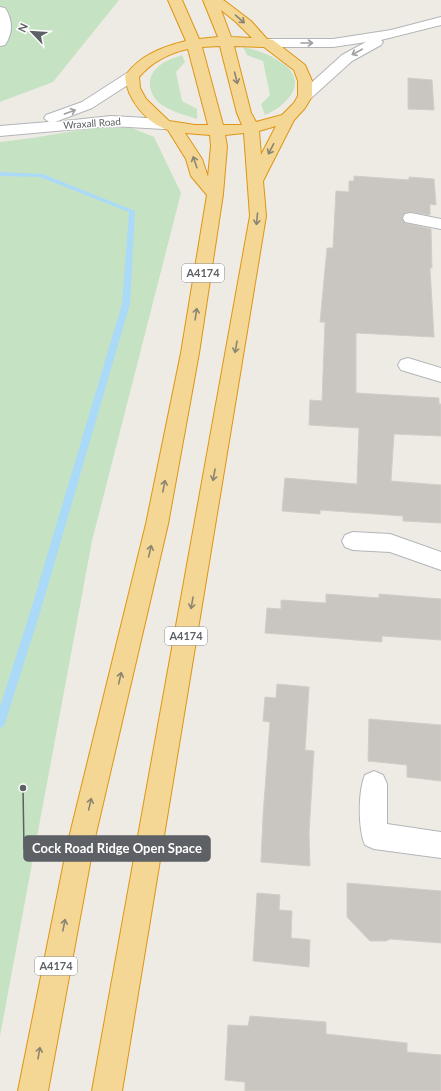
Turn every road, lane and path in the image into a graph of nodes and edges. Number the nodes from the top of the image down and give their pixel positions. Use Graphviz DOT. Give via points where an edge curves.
graph roads {
  1 [pos="210,0"];
  2 [pos="214,0"];
  3 [pos="177,5"];
  4 [pos="0,10"];
  5 [pos="441,21"];
  6 [pos="391,34"];
  7 [pos="226,41"];
  8 [pos="0,42"];
  9 [pos="265,43"];
  10 [pos="194,44"];
  11 [pos="151,57"];
  12 [pos="132,76"];
  13 [pos="305,96"];
  14 [pos="287,118"];
  15 [pos="169,125"];
  16 [pos="251,128"];
  17 [pos="19,129"];
  18 [pos="217,130"];
  19 [pos="0,131"];
  20 [pos="256,180"];
  21 [pos="215,194"];
  22 [pos="411,218"];
  23 [pos="441,224"];
  24 [pos="408,365"];
  25 [pos="441,375"];
  26 [pos="353,541"];
  27 [pos="441,561"];
  28 [pos="374,784"];
  29 [pos="441,845"];
  30 [pos="33,1091"];
  31 [pos="107,1091"];
  1 -- 7 [label="highway, A4174"];
  2 -- 9 [label="highway, one-way" via="243,20"];
  3 -- 10 [label="highway, A4174"];
  3 -- 11 [label="highway, A4174" via="175,26"];
  4 -- 8 [label="street" via="5,20 5,30"];
  5 -- 6 [label="street"];
  9 -- 6 [label="street, one-way" via="333,43"];
  6 -- 13 [label="street, one-way" via="347,58"];
  7 -- 9 [label="highway"];
  7 -- 10 [label="highway"];
  7 -- 16 [label="highway, A4174, one-way" via="244,113"];
  9 -- 13 [label="highway" via="300,68 305,81"];
  10 -- 11 [label="highway"];
  10 -- 18 [label="highway, A4174"];
  11 -- 12 [label="highway"];
  12 -- 15 [label="highway" via="140,101"];
  17 -- 12 [label="street, Wraxall Road, one-way" via="87,105"];
  13 -- 14 [label="highway"];
  14 -- 16 [label="highway"];
  14 -- 20 [label="highway, A4174, one-way"];
  15 -- 17 [label="street, Wraxall Road" via="111,121"];
  15 -- 18 [label="highway"];
  21 -- 15 [label="highway, one-way" via="199,176 194,158"];
  16 -- 18 [label="highway"];
  16 -- 20 [label="highway, A4174"];
  17 -- 19 [label="street, Wraxall Road"];
  18 -- 21 [label="highway, A4174" via="219,146"];
  20 -- 31 [label="highway, A4174, one-way" via="258,216 252,255"];
  30 -- 21 [label="highway, A4174, one-way" via="81,842 158,516 190,353"];
  22 -- 23 [label="street"];
  24 -- 25 [label="street"];
  26 -- 27 [label="street" via="390,543"];
  28 -- 29 [label="street" via="374,836"];
}
